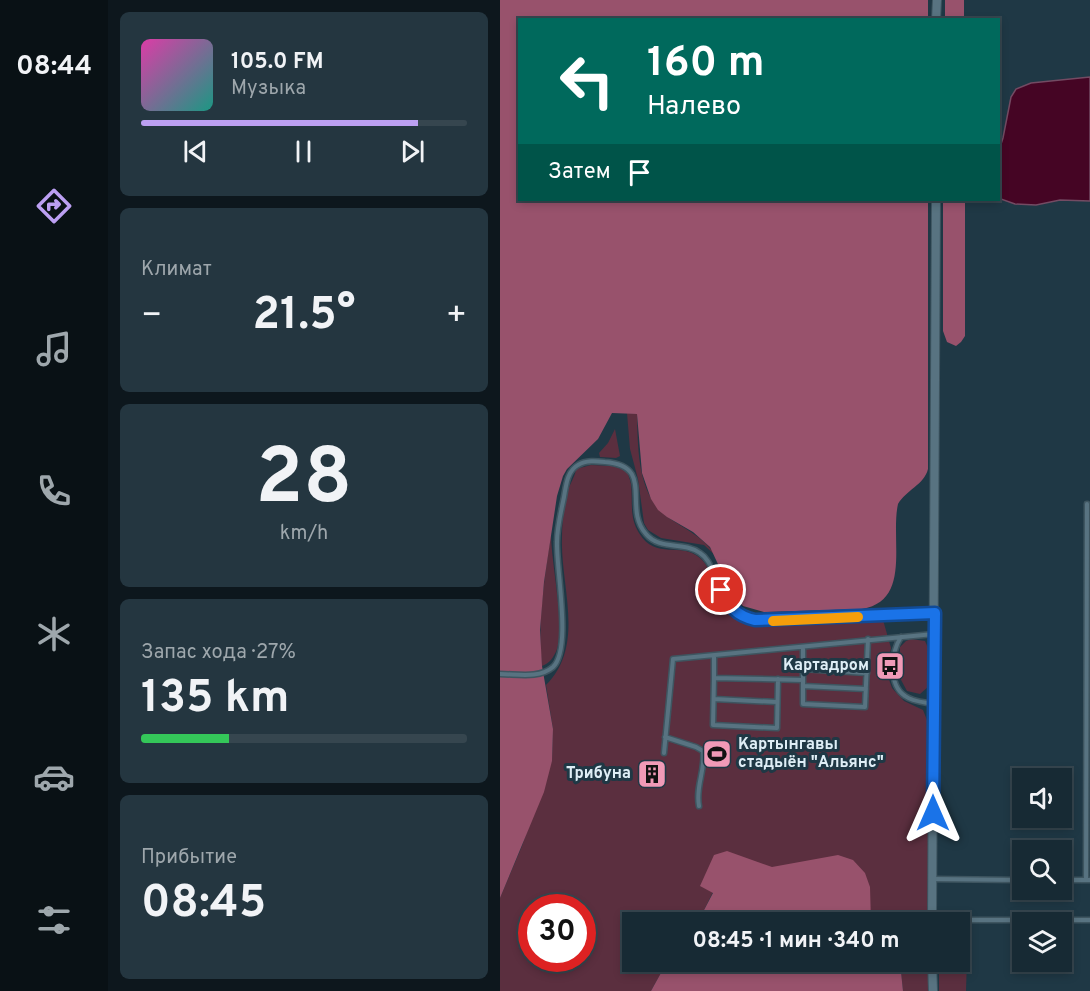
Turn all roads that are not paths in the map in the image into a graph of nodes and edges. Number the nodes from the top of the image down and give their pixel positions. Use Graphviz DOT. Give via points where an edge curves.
graph roads {
  1 [pos="936,0"];
  2 [pos="936,18"];
  3 [pos="936,201"];
  4 [pos="1086,504"];
  5 [pos="935,613"];
  6 [pos="935,634"];
  7 [pos="901,636"];
  8 [pos="868,639"];
  9 [pos="803,647"];
  10 [pos="714,656"];
  11 [pos="803,669"];
  12 [pos="867,673"];
  13 [pos="500,674"];
  14 [pos="714,678"];
  15 [pos="778,679"];
  16 [pos="803,680"];
  17 [pos="803,686"];
  18 [pos="866,689"];
  19 [pos="713,699"];
  20 [pos="777,702"];
  21 [pos="934,704"];
  22 [pos="665,737"];
  23 [pos="664,753"];
  24 [pos="699,806"];
  25 [pos="932,879"];
  26 [pos="1012,880"];
  27 [pos="1072,880"];
  28 [pos="1088,880"];
  29 [pos="932,912"];
  30 [pos="1091,920"];
  31 [pos="970,921"];
  32 [pos="932,972"];
  33 [pos="933,991"];
  1 -- 2 [label="street"];
  3 -- 5 [label="street"];
  4 -- 28 [label="lane"];
  5 -- 6 [label="street"];
  5 -- 13 [label="lane" via="768,621 744,618 727,603 701,553 659,544 645,534 637,516 635,480 627,467 587,462 578,464 569,475 559,522 559,657 546,671"];
  6 -- 7 [label="lane"];
  6 -- 21 [label="street"];
  7 -- 8 [label="lane"];
  7 -- 21 [label="lane" via="894,657 897,688 906,697"];
  8 -- 9 [label="lane"];
  8 -- 12 [label="lane"];
  9 -- 10 [label="lane"];
  9 -- 11 [label="lane"];
  10 -- 14 [label="lane"];
  10 -- 22 [label="lane" via="672,659"];
  11 -- 12 [label="lane"];
  11 -- 16 [label="lane"];
  12 -- 18 [label="lane"];
  14 -- 15 [label="lane"];
  14 -- 19 [label="lane"];
  15 -- 16 [label="lane"];
  15 -- 20 [label="lane"];
  16 -- 17 [label="lane"];
  17 -- 18 [label="lane"];
  17 -- 18 [label="lane" via="803,704 865,706"];
  19 -- 20 [label="lane"];
  19 -- 20 [label="lane" via="713,725 777,728"];
  21 -- 25 [label="street"];
  22 -- 23 [label="lane"];
  22 -- 24 [label="lane" via="703,752"];
  25 -- 26 [label="lane"];
  25 -- 29 [label="street"];
  27 -- 28 [label="lane"];
  30 -- 31 [label="lane"];
  32 -- 33 [label="street"];
}
